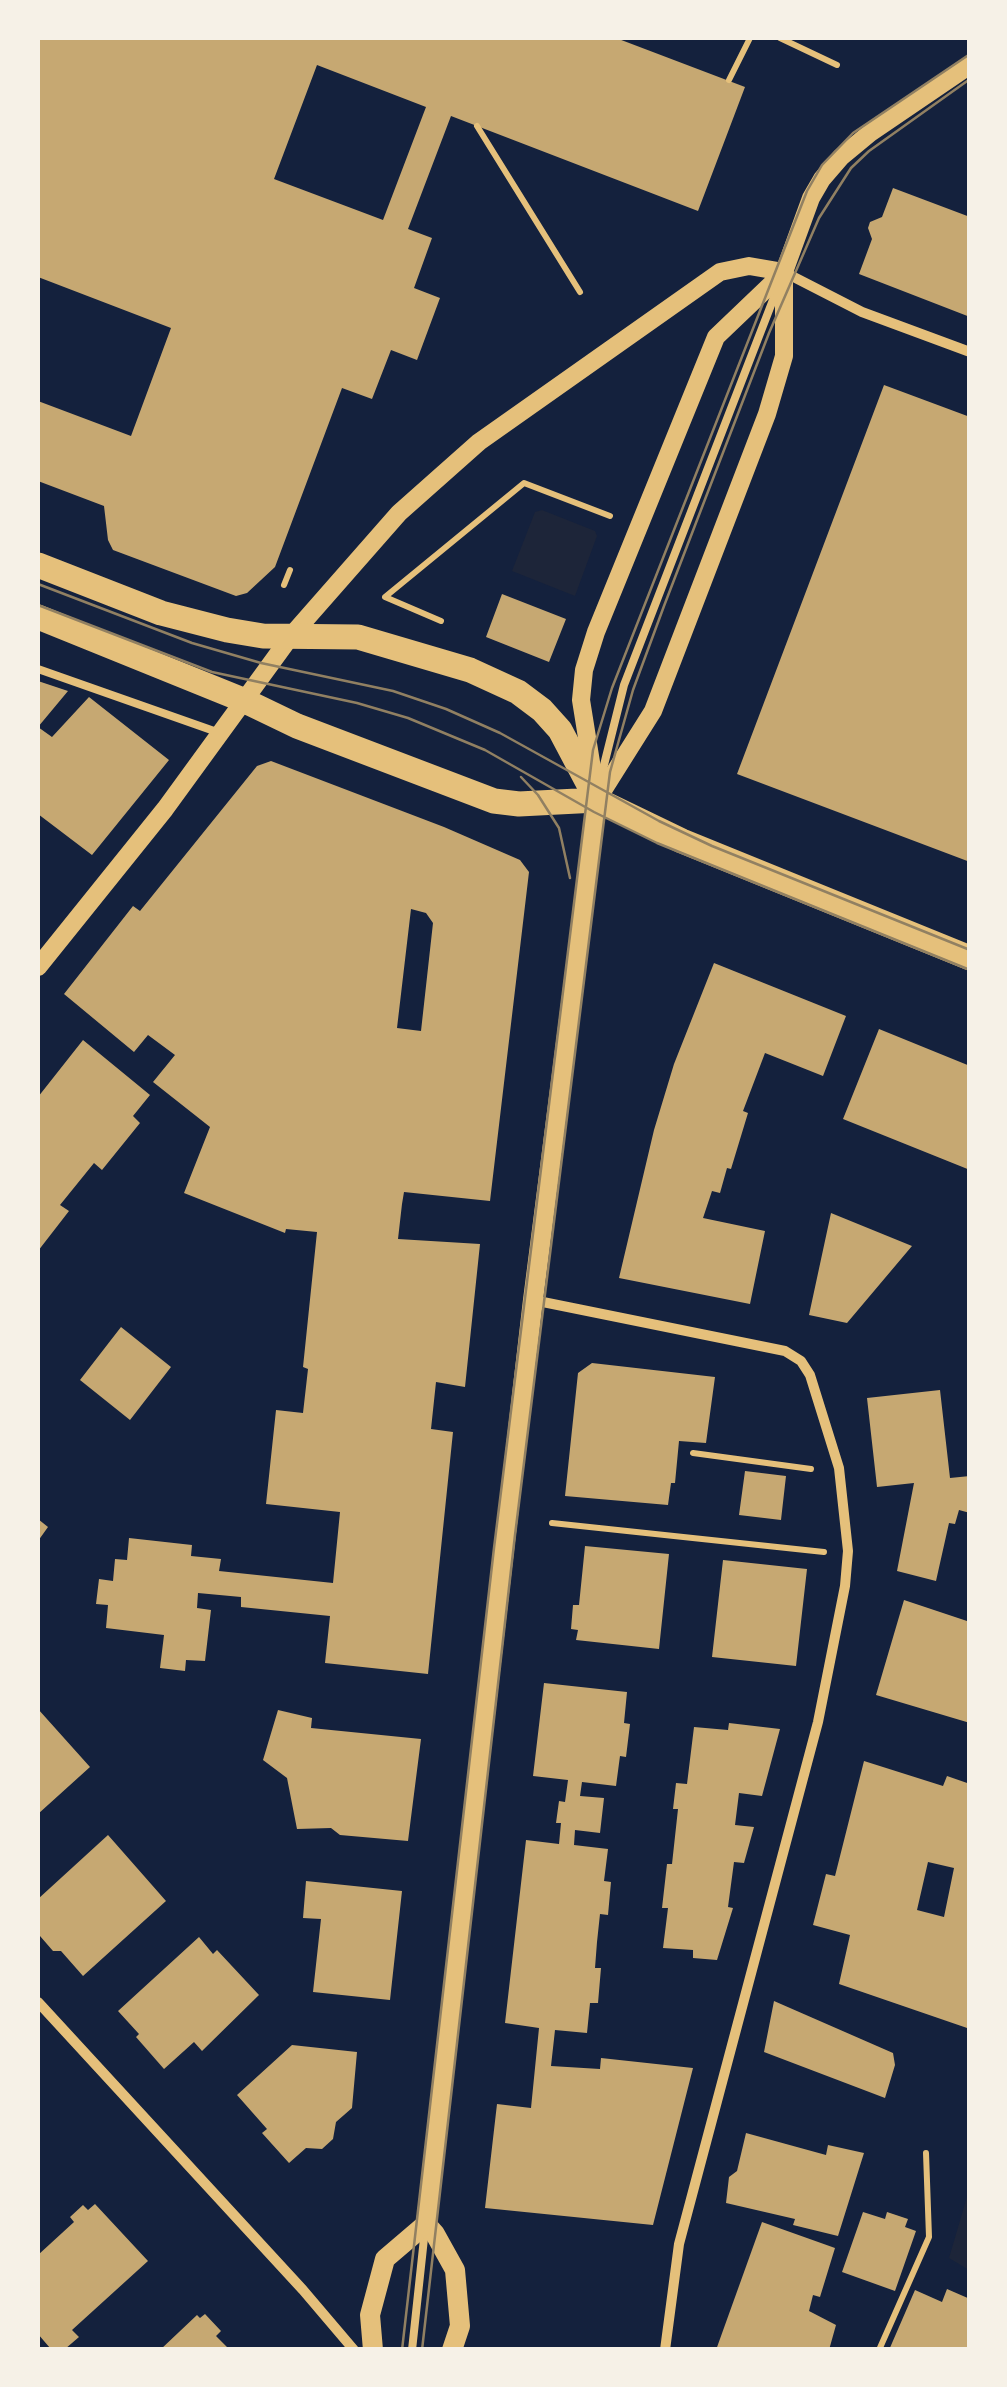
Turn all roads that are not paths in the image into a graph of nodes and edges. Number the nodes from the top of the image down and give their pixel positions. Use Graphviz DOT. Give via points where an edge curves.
graph roads {
  1 [pos="970,65"];
  2 [pos="784,272"];
  3 [pos="970,352"];
  4 [pos="38,565"];
  5 [pos="38,617"];
  6 [pos="291,636"];
  7 [pos="38,669"];
  8 [pos="243,700"];
  9 [pos="221,733"];
  10 [pos="597,800"];
  11 [pos="970,958"];
  12 [pos="38,967"];
  13 [pos="533,1300"];
  14 [pos="38,2002"];
  15 [pos="426,2224"];
  16 [pos="354,2350"];
  17 [pos="373,2350"];
  18 [pos="412,2350"];
  19 [pos="452,2350"];
  20 [pos="664,2350"];
  1 -- 2 [label="street" via="841,157 822,178"];
  2 -- 3 [label="street" via="862,312"];
  2 -- 6 [label="street" via="749,266 720,272 524,408 400,512"];
  2 -- 10 [label="lane" via="624,685"];
  2 -- 10 [label="street" via="784,356 767,414 653,710"];
  2 -- 10 [label="street" via="716,337 596,632 581,700"];
  4 -- 6 [label="main road" via="160,613 226,630"];
  5 -- 8 [label="main road"];
  6 -- 8 [label="street"];
  6 -- 10 [label="main road" via="358,637 404,648 518,692 560,730"];
  7 -- 9 [label="lane"];
  8 -- 9 [label="street"];
  8 -- 10 [label="main road" via="494,801"];
  9 -- 12 [label="street"];
  10 -- 11 [label="main road" via="682,842"];
  10 -- 13 [label="main road"];
  13 -- 15 [label="main road"];
  13 -- 20 [label="street" via="785,1350 810,1375 839,1468 845,1586 818,1722 680,2244"];
  14 -- 16 [label="street"];
  15 -- 17 [label="main road" via="385,2260 370,2315"];
  15 -- 18 [label="lane"];
  15 -- 19 [label="main road" via="455,2270 460,2326"];
}
